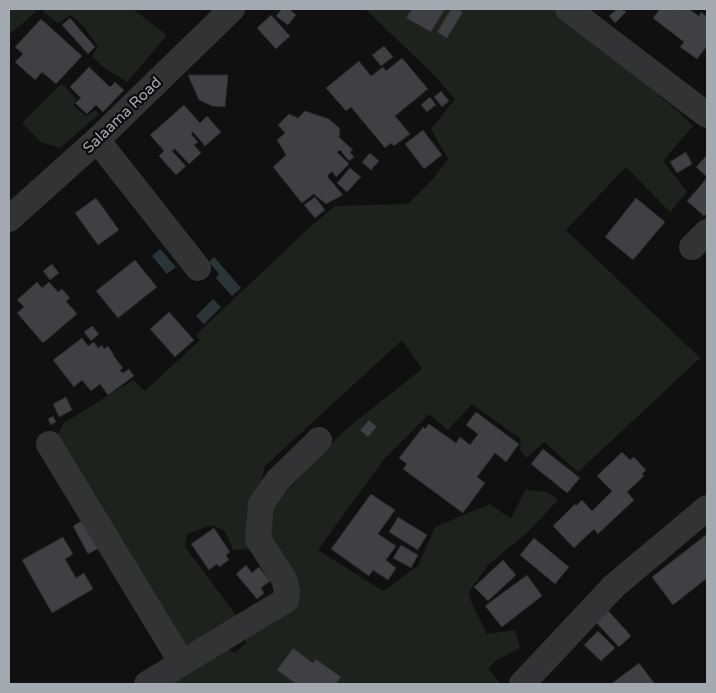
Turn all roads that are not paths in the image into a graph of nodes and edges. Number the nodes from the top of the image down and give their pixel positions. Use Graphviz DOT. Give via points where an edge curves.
graph roads {
  1 [pos="232,9"];
  2 [pos="568,9"];
  3 [pos="707,115"];
  4 [pos="97,140"];
  5 [pos="9,219"];
  6 [pos="198,268"];
  7 [pos="319,440"];
  8 [pos="49,444"];
  9 [pos="707,508"];
  10 [pos="182,663"];
  11 [pos="147,684"];
  12 [pos="522,684"];
  1 -- 4 [label="street, Salaama Road"];
  2 -- 3 [label="street"];
  4 -- 5 [label="street, Salaama Road"];
  4 -- 6 [label="street"];
  7 -- 10 [label="street" via="278,480 262,504 258,539 284,579 286,600"];
  8 -- 10 [label="street"];
  9 -- 12 [label="street" via="614,586"];
  10 -- 11 [label="street"];
}
